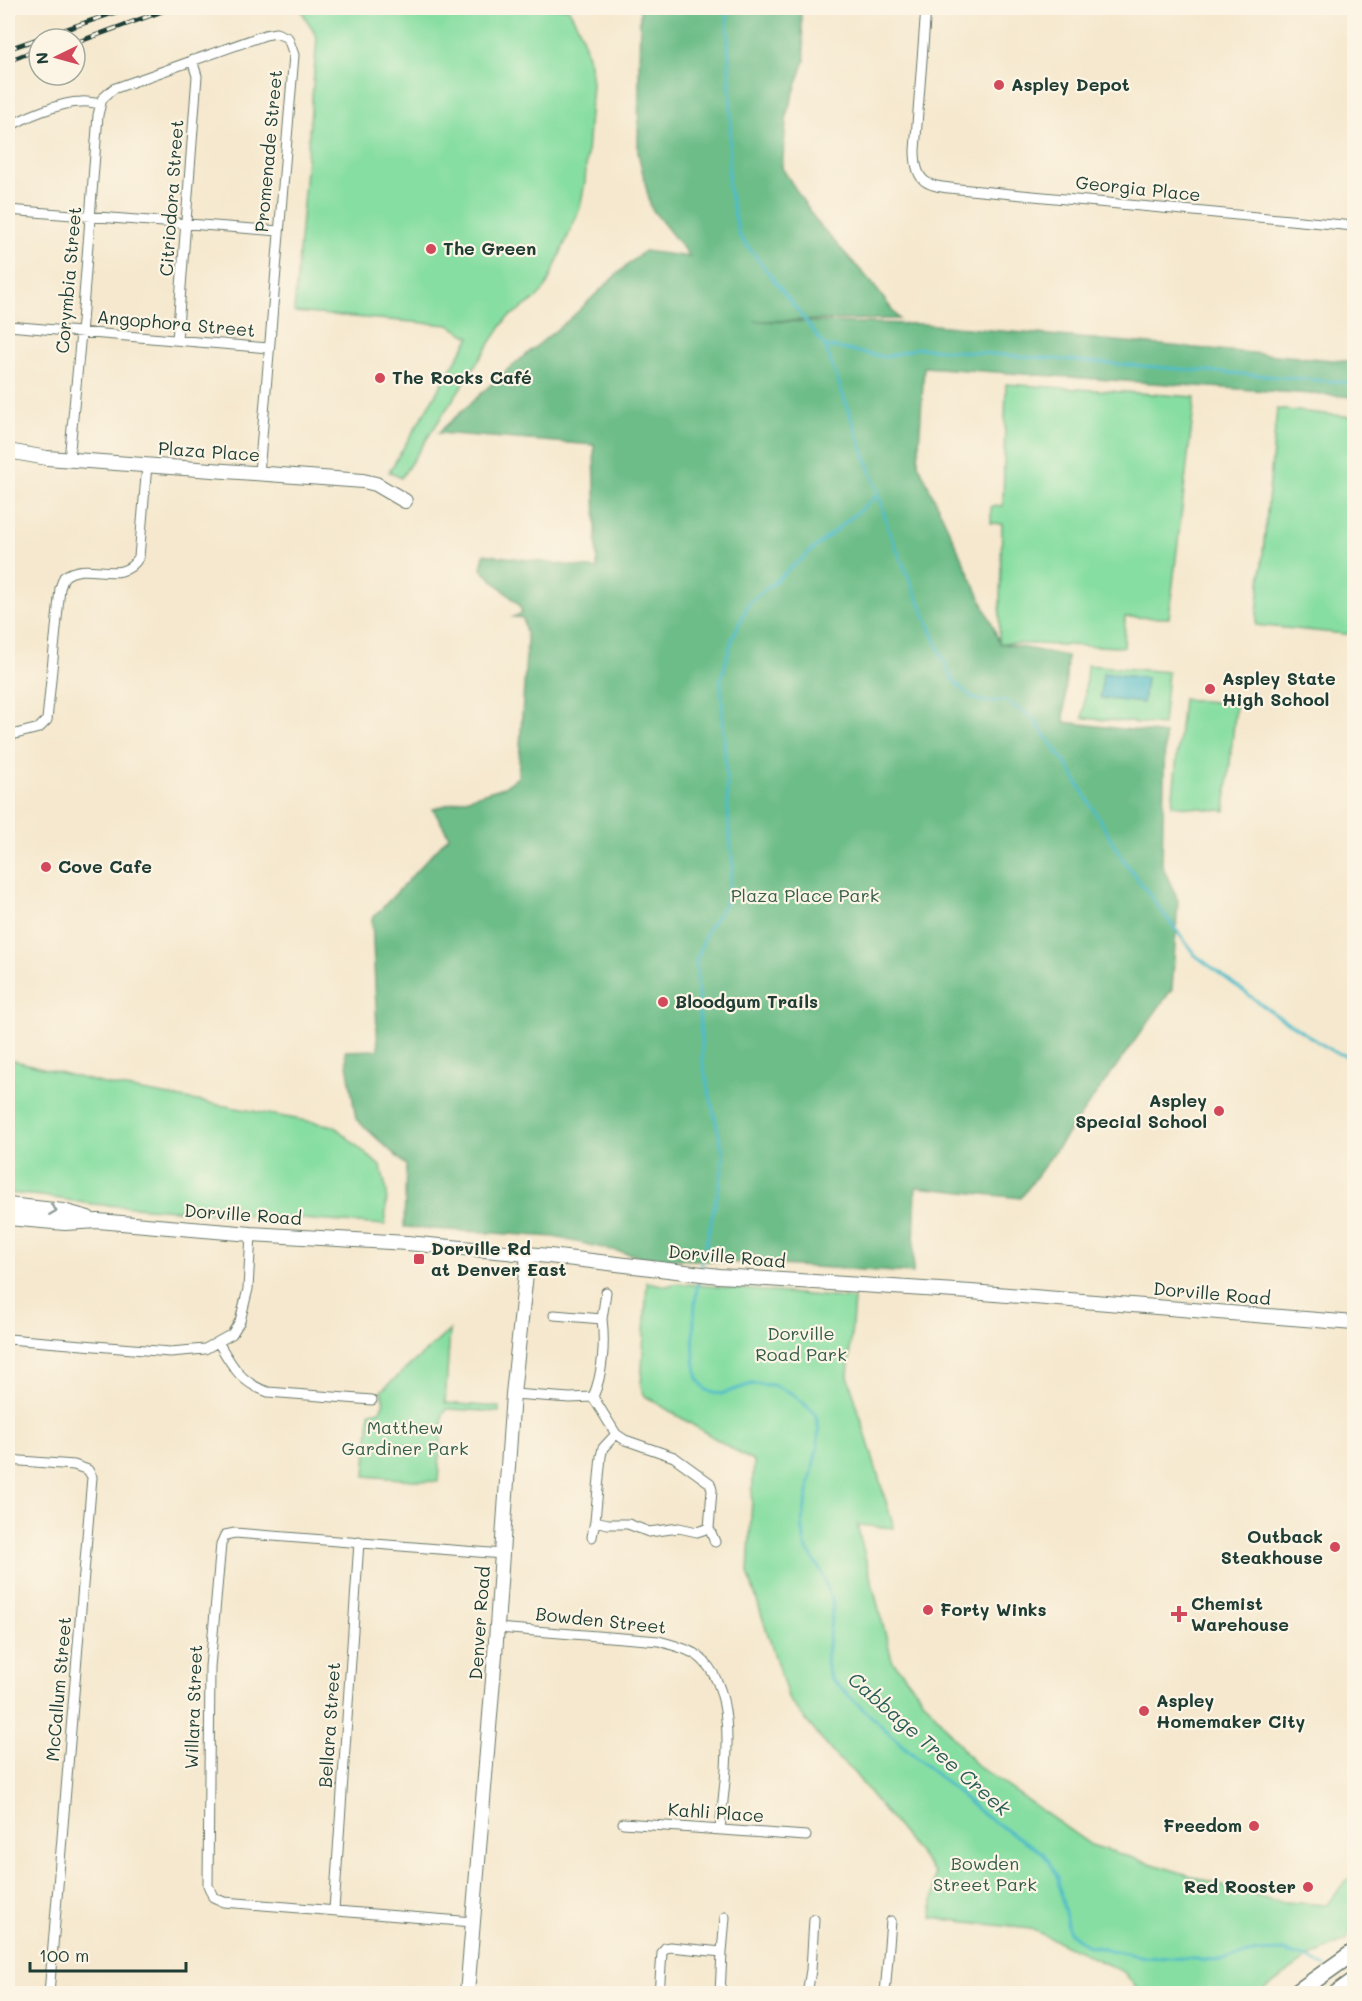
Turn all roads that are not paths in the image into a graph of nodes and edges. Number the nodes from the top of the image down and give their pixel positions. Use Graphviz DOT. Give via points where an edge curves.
graph roads {
  1 [pos="926,8"];
  2 [pos="192,60"];
  3 [pos="100,104"];
  4 [pos="8,128"];
  5 [pos="8,210"];
  6 [pos="91,216"];
  7 [pos="187,224"];
  8 [pos="1354,226"];
  9 [pos="279,231"];
  10 [pos="8,326"];
  11 [pos="82,332"];
  12 [pos="177,340"];
  13 [pos="269,348"];
  14 [pos="8,451"];
  15 [pos="69,460"];
  16 [pos="147,465"];
  17 [pos="259,473"];
  18 [pos="405,501"];
  19 [pos="8,736"];
  20 [pos="8,1205"];
  21 [pos="8,1218"];
  22 [pos="98,1221"];
  23 [pos="250,1234"];
  24 [pos="528,1255"];
  25 [pos="606,1292"];
  26 [pos="554,1314"];
  27 [pos="602,1319"];
  28 [pos="1354,1323"];
  29 [pos="8,1339"];
  30 [pos="218,1342"];
  31 [pos="513,1394"];
  32 [pos="593,1397"];
  33 [pos="372,1400"];
  34 [pos="616,1434"];
  35 [pos="8,1460"];
  36 [pos="595,1521"];
  37 [pos="709,1528"];
  38 [pos="592,1537"];
  39 [pos="359,1542"];
  40 [pos="715,1542"];
  41 [pos="503,1554"];
  42 [pos="497,1628"];
  43 [pos="623,1823"];
  44 [pos="720,1830"];
  45 [pos="806,1836"];
  46 [pos="334,1910"];
  47 [pos="725,1917"];
  48 [pos="814,1919"];
  49 [pos="891,1921"];
  50 [pos="473,1922"];
  51 [pos="722,1952"];
  52 [pos="1354,1952"];
  53 [pos="1354,1981"];
  54 [pos="49,1994"];
  55 [pos="467,1994"];
  56 [pos="659,1994"];
  57 [pos="720,1994"];
  58 [pos="807,1994"];
  59 [pos="885,1994"];
  60 [pos="1295,1994"];
  61 [pos="1336,1994"];
  1 -- 8 [label="street, Georgia Place" via="915,150 915,165 921,179 938,187"];
  2 -- 3 [label="street, Promenade Street" via="112,89"];
  2 -- 7 [label="street, Citriodora Street" via="197,76"];
  2 -- 9 [label="street, Promenade Street" via="271,34 285,36 292,44"];
  3 -- 4 [label="street" via="74,103 53,108"];
  3 -- 6 [label="street, Corymbia Street"];
  5 -- 6 [label="street"];
  6 -- 7 [label="street"];
  6 -- 11 [label="street, Corymbia Street"];
  7 -- 9 [label="street"];
  7 -- 12 [label="street, Citriodora Street"];
  9 -- 13 [label="street, Promenade Street"];
  10 -- 11 [label="street, Angophora Street"];
  11 -- 12 [label="street, Angophora Street"];
  11 -- 15 [label="street, Corymbia Street"];
  12 -- 13 [label="street, Angophora Street"];
  13 -- 17 [label="street, Promenade Street"];
  14 -- 15 [label="street, Plaza Place"];
  15 -- 16 [label="street, Plaza Place"];
  16 -- 17 [label="street, Plaza Place"];
  16 -- 19 [label="street" via="139,556 131,568 124,570 79,570 64,577 48,720 39,728"];
  17 -- 18 [label="street, Plaza Place" via="376,484"];
  20 -- 22 [label="street, Dorville Road, one-way" via="63,1211"];
  21 -- 22 [label="street, Dorville Road" via="64,1223"];
  22 -- 23 [label="street, Dorville Road"];
  23 -- 24 [label="street, Dorville Road"];
  23 -- 30 [label="street" via="248,1289 240,1321 232,1334"];
  24 -- 28 [label="street, Dorville Road" via="718,1276"];
  24 -- 31 [label="street, Denver Road"];
  25 -- 27 [label="street"];
  26 -- 27 [label="street"];
  27 -- 32 [label="street" via="600,1374"];
  29 -- 30 [label="street" via="170,1352 205,1349"];
  30 -- 33 [label="street" via="252,1387 268,1392"];
  31 -- 32 [label="street"];
  31 -- 41 [label="street, Denver Road"];
  32 -- 34 [label="street"];
  34 -- 36 [label="street" via="601,1456"];
  34 -- 37 [label="street" via="674,1457 710,1483"];
  35 -- 54 [label="street, McCallum Street" via="74,1465 88,1470 92,1477"];
  36 -- 37 [label="street" via="628,1524 649,1532 679,1528 697,1532"];
  36 -- 38 [label="street"];
  37 -- 40 [label="street"];
  39 -- 41 [label="street, Willara Street"];
  39 -- 46 [label="street, Bellara Street"];
  39 -- 46 [label="street, Willara Street" via="225,1535 210,1667 208,1885 213,1897 224,1902"];
  41 -- 42 [label="street, Denver Road"];
  42 -- 44 [label="street, Bowden Street" via="659,1641 697,1656 710,1668 721,1689 725,1711"];
  42 -- 50 [label="street, Denver Road"];
  43 -- 44 [label="street, Kahli Place"];
  44 -- 45 [label="street, Kahli Place"];
  46 -- 50 [label="street, Willara Street"];
  47 -- 51 [label="street"];
  48 -- 58 [label="street"];
  49 -- 59 [label="street"];
  50 -- 55 [label="street, Denver Road"];
  51 -- 56 [label="street" via="665,1948"];
  51 -- 57 [label="street"];
  52 -- 60 [label="highway"];
  53 -- 61 [label="highway"];
}
